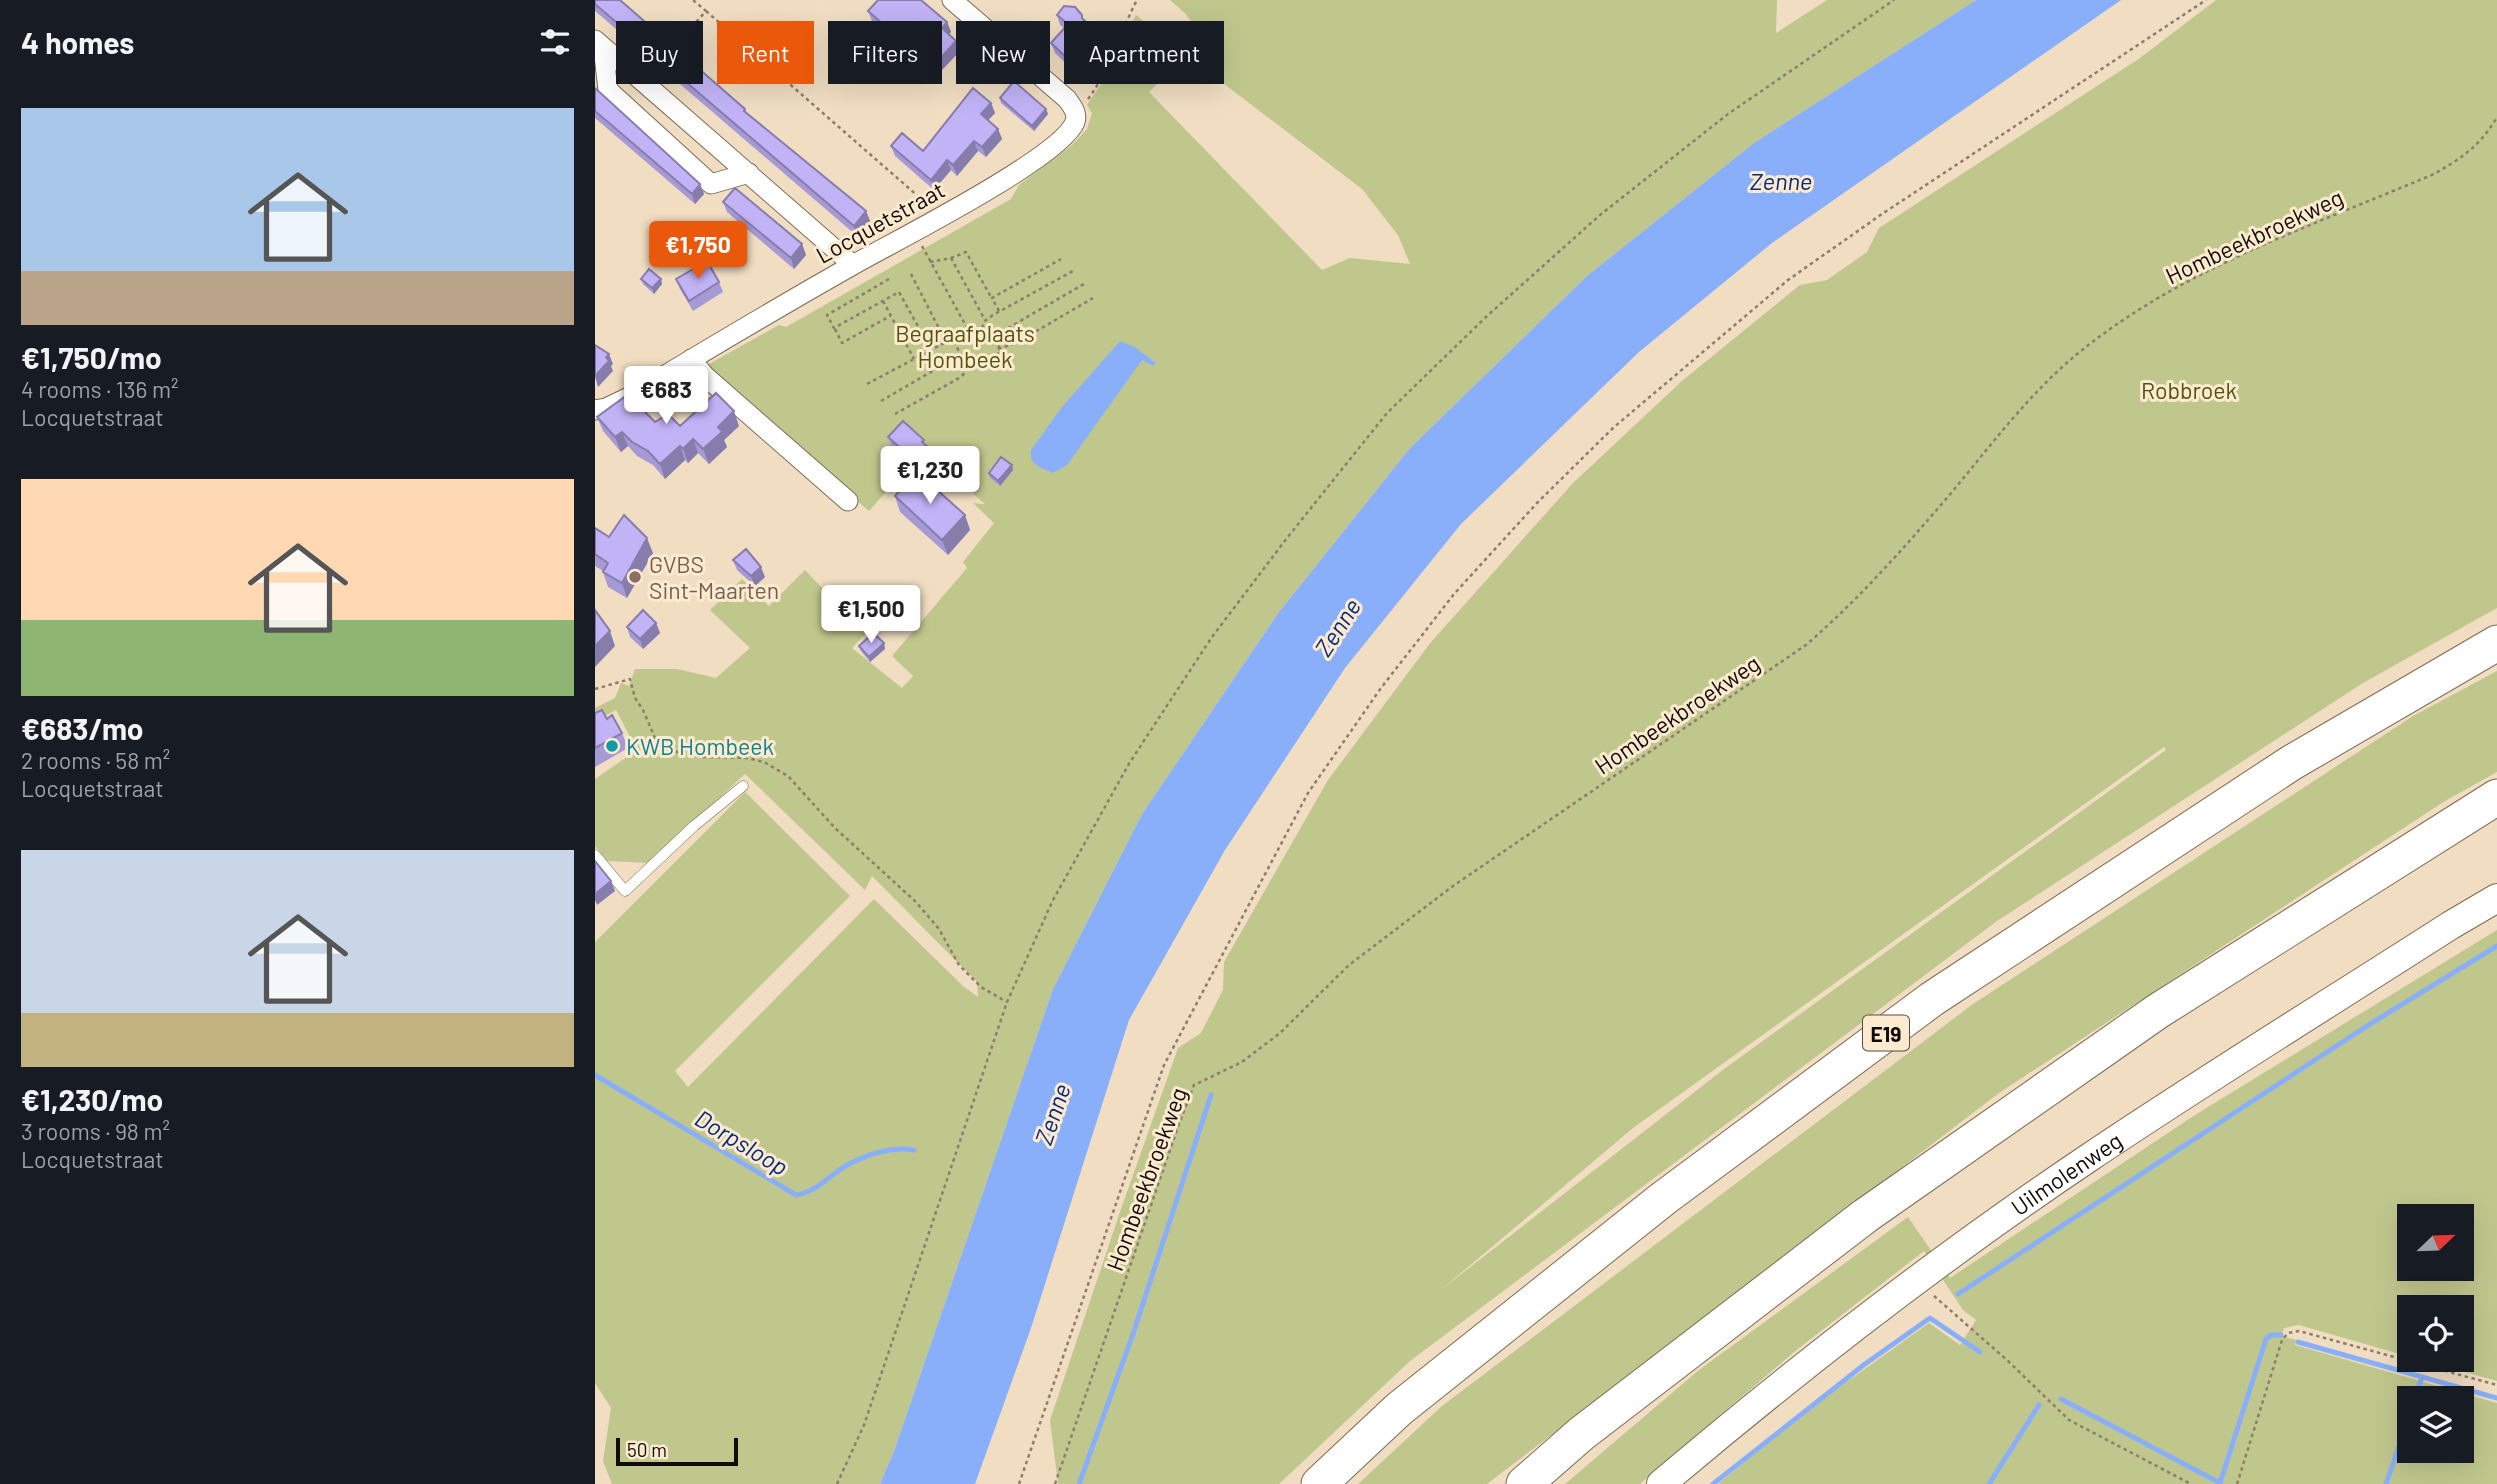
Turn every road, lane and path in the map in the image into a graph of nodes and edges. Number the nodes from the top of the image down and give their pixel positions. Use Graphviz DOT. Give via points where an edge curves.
graph roads {
  1 [pos="692,0"];
  2 [pos="952,0"];
  3 [pos="1137,0"];
  4 [pos="1895,0"];
  5 [pos="2206,0"];
  6 [pos="706,11"];
  7 [pos="697,21"];
  8 [pos="599,44"];
  9 [pos="1075,110"];
  10 [pos="2497,117"];
  11 [pos="749,173"];
  12 [pos="940,216"];
  13 [pos="914,230"];
  14 [pos="951,258"];
  15 [pos="1062,259"];
  16 [pos="930,262"];
  17 [pos="853,265"];
  18 [pos="1073,271"];
  19 [pos="911,274"];
  20 [pos="889,279"];
  21 [pos="1084,284"];
  22 [pos="1093,298"];
  23 [pos="992,299"];
  24 [pos="883,301"];
  25 [pos="999,312"];
  26 [pos="890,316"];
  27 [pos="985,321"];
  28 [pos="966,326"];
  29 [pos="834,328"];
  30 [pos="982,328"];
  31 [pos="994,336"];
  32 [pos="957,340"];
  33 [pos="946,342"];
  34 [pos="998,349"];
  35 [pos="931,350"];
  36 [pos="961,355"];
  37 [pos="691,359"];
  38 [pos="914,359"];
  39 [pos="970,363"];
  40 [pos="867,384"];
  41 [pos="881,401"];
  42 [pos="595,410"];
  43 [pos="895,414"];
  44 [pos="848,501"];
  45 [pos="2497,643"];
  46 [pos="595,689"];
  47 [pos="743,786"];
  48 [pos="2497,797"];
  49 [pos="595,855"];
  50 [pos="2497,898"];
  51 [pos="1007,1002"];
  52 [pos="1916,1281"];
  53 [pos="2497,1385"];
  54 [pos="838,1484"];
  55 [pos="1019,1484"];
  56 [pos="1055,1484"];
  57 [pos="1319,1484"];
  58 [pos="1524,1484"];
  59 [pos="1661,1484"];
  60 [pos="2192,1484"];
  61 [pos="2237,1484"];
  1 -- 6 [label="path"];
  2 -- 9 [label="street"];
  3 -- 9 [label="path" via="1105,72"];
  4 -- 51 [label="path" via="1728,114 1600,215 1387,414 1212,637 1130,762 1053,900"];
  5 -- 55 [label="path" via="1788,280 1613,428 1454,594 1308,793 1164,1065"];
  6 -- 7 [label="path"];
  6 -- 12 [label="path"];
  8 -- 11 [label="street"];
  8 -- 11 [label="street" via="608,90 711,184"];
  9 -- 12 [label="street, Locquetstraat" via="1075,122 1052,147"];
  10 -- 56 [label="path, Hombeekbroekweg" via="2465,156 2434,174 2182,283 2076,355 2016,414 1888,567 1806,645 1454,887 1349,965 1280,1033 1242,1062 1194,1085"];
  11 -- 17 [label="street"];
  12 -- 13 [label="street, Locquetstraat"];
  13 -- 16 [label="path"];
  13 -- 17 [label="street, Locquetstraat"];
  14 -- 16 [label="path"];
  14 -- 23 [label="path" via="966,252"];
  14 -- 27 [label="path"];
  15 -- 23 [label="path"];
  16 -- 28 [label="path"];
  17 -- 37 [label="street, Locquetstraat"];
  18 -- 25 [label="path"];
  19 -- 33 [label="path"];
  20 -- 29 [label="path" via="827,315"];
  21 -- 31 [label="path"];
  22 -- 34 [label="path"];
  23 -- 25 [label="path"];
  24 -- 26 [label="path"];
  24 -- 29 [label="path"];
  24 -- 35 [label="path" via="899,292"];
  25 -- 27 [label="path"];
  26 -- 29 [label="path" via="842,343"];
  26 -- 38 [label="path"];
  27 -- 30 [label="path"];
  28 -- 30 [label="path"];
  28 -- 32 [label="path"];
  30 -- 31 [label="path"];
  31 -- 34 [label="path"];
  32 -- 33 [label="path"];
  32 -- 36 [label="path"];
  33 -- 35 [label="path"];
  34 -- 39 [label="path" via="988,362"];
  35 -- 38 [label="path"];
  36 -- 39 [label="path"];
  36 -- 41 [label="path"];
  37 -- 42 [label="street, Locquetstraat" via="629,397"];
  37 -- 44 [label="street"];
  38 -- 40 [label="path"];
  39 -- 43 [label="path" via="959,378"];
  45 -- 57 [label="highway, E19" via="2291,763 1932,999 1653,1206 1399,1409"];
  46 -- 51 [label="path" via="630,679 655,738 667,750 747,758 788,776 835,828 916,902 939,929 959,965 981,987"];
  47 -- 49 [label="lane" via="625,891"];
  48 -- 58 [label="highway" via="2158,1011 1865,1216 1581,1434"];
  50 -- 52 [label="main road, Uilmolenweg" via="2089,1157"];
  51 -- 54 [label="path" via="864,1425"];
  52 -- 59 [label="main road, Uilmolenweg" via="1752,1407"];
  52 -- 60 [label="path" via="2069,1420"];
  53 -- 61 [label="path" via="2299,1331 2288,1333"];
}
